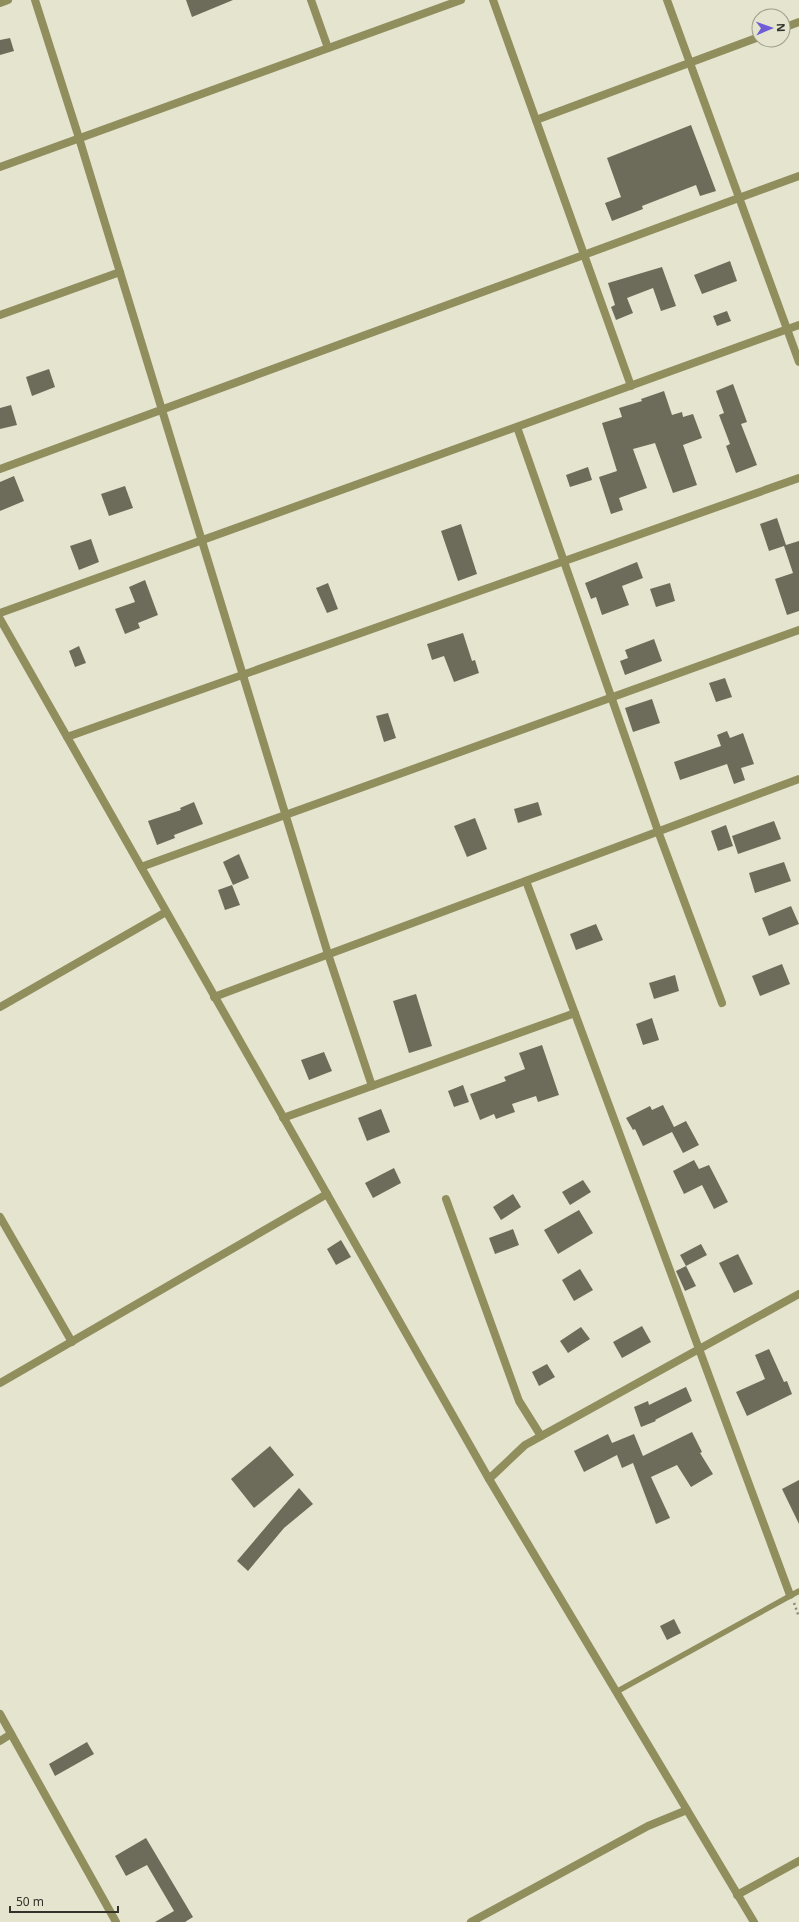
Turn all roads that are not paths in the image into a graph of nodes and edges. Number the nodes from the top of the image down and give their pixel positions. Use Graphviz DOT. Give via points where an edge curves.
graph roads {
  1 [pos="8,0"];
  2 [pos="35,0"];
  3 [pos="311,0"];
  4 [pos="461,0"];
  5 [pos="493,0"];
  6 [pos="667,0"];
  7 [pos="0,3"];
  8 [pos="751,40"];
  9 [pos="328,48"];
  10 [pos="690,63"];
  11 [pos="536,120"];
  12 [pos="80,138"];
  13 [pos="0,167"];
  14 [pos="799,176"];
  15 [pos="739,198"];
  16 [pos="584,255"];
  17 [pos="120,272"];
  18 [pos="0,314"];
  19 [pos="799,325"];
  20 [pos="787,329"];
  21 [pos="799,362"];
  22 [pos="631,386"];
  23 [pos="162,410"];
  24 [pos="517,427"];
  25 [pos="0,470"];
  26 [pos="799,478"];
  27 [pos="202,540"];
  28 [pos="563,561"];
  29 [pos="0,613"];
  30 [pos="0,619"];
  31 [pos="799,630"];
  32 [pos="243,674"];
  33 [pos="611,698"];
  34 [pos="67,736"];
  35 [pos="798,780"];
  36 [pos="286,815"];
  37 [pos="658,831"];
  38 [pos="141,867"];
  39 [pos="526,881"];
  40 [pos="166,912"];
  41 [pos="328,954"];
  42 [pos="214,997"];
  43 [pos="722,1003"];
  44 [pos="0,1007"];
  45 [pos="575,1013"];
  46 [pos="372,1086"];
  47 [pos="283,1118"];
  48 [pos="327,1194"];
  49 [pos="446,1199"];
  50 [pos="0,1217"];
  51 [pos="799,1294"];
  52 [pos="72,1342"];
  53 [pos="700,1350"];
  54 [pos="0,1383"];
  55 [pos="541,1436"];
  56 [pos="489,1479"];
  57 [pos="799,1591"];
  58 [pos="790,1595"];
  59 [pos="616,1692"];
  60 [pos="0,1714"];
  61 [pos="12,1734"];
  62 [pos="0,1741"];
  63 [pos="687,1810"];
  64 [pos="799,1861"];
  65 [pos="737,1895"];
  66 [pos="116,1922"];
  67 [pos="470,1922"];
  68 [pos="754,1922"];
  1 -- 7 [label="street"];
  2 -- 12 [label="street"];
  3 -- 9 [label="street"];
  4 -- 9 [label="street"];
  5 -- 11 [label="street"];
  6 -- 10 [label="street"];
  8 -- 10 [label="street"];
  9 -- 12 [label="street"];
  10 -- 11 [label="street"];
  10 -- 15 [label="street"];
  11 -- 16 [label="street"];
  12 -- 13 [label="street"];
  12 -- 17 [label="street"];
  14 -- 15 [label="street"];
  15 -- 16 [label="street"];
  15 -- 20 [label="street"];
  16 -- 22 [label="street"];
  16 -- 23 [label="street"];
  17 -- 18 [label="street"];
  17 -- 23 [label="street"];
  19 -- 20 [label="street"];
  20 -- 21 [label="street"];
  20 -- 22 [label="street"];
  22 -- 24 [label="street"];
  23 -- 25 [label="street"];
  23 -- 27 [label="street"];
  24 -- 27 [label="street"];
  24 -- 28 [label="street"];
  26 -- 28 [label="street"];
  27 -- 29 [label="street"];
  27 -- 32 [label="street"];
  28 -- 32 [label="street"];
  28 -- 33 [label="street"];
  30 -- 34 [label="street"];
  31 -- 33 [label="street"];
  32 -- 34 [label="street"];
  32 -- 36 [label="street"];
  33 -- 36 [label="street"];
  33 -- 37 [label="street"];
  34 -- 38 [label="street"];
  35 -- 37 [label="street"];
  36 -- 38 [label="street"];
  36 -- 41 [label="street"];
  37 -- 39 [label="street"];
  37 -- 43 [label="street"];
  38 -- 40 [label="street"];
  39 -- 41 [label="street"];
  39 -- 45 [label="street"];
  40 -- 42 [label="street"];
  40 -- 44 [label="street"];
  41 -- 42 [label="street"];
  41 -- 46 [label="street"];
  42 -- 47 [label="street"];
  45 -- 46 [label="street"];
  45 -- 53 [label="street"];
  46 -- 47 [label="street"];
  47 -- 48 [label="street"];
  48 -- 52 [label="street"];
  48 -- 56 [label="street"];
  49 -- 55 [label="street" via="519,1401"];
  50 -- 52 [label="street"];
  51 -- 53 [label="street"];
  52 -- 54 [label="street"];
  53 -- 55 [label="street"];
  53 -- 58 [label="street"];
  55 -- 56 [label="street" via="525,1445"];
  56 -- 59 [label="street"];
  57 -- 58 [label="lane"];
  58 -- 59 [label="lane"];
  59 -- 63 [label="street"];
  60 -- 61 [label="street"];
  61 -- 62 [label="street"];
  61 -- 66 [label="street"];
  63 -- 65 [label="street"];
  63 -- 67 [label="street" via="648,1826"];
  64 -- 65 [label="street"];
  65 -- 68 [label="street"];
}
